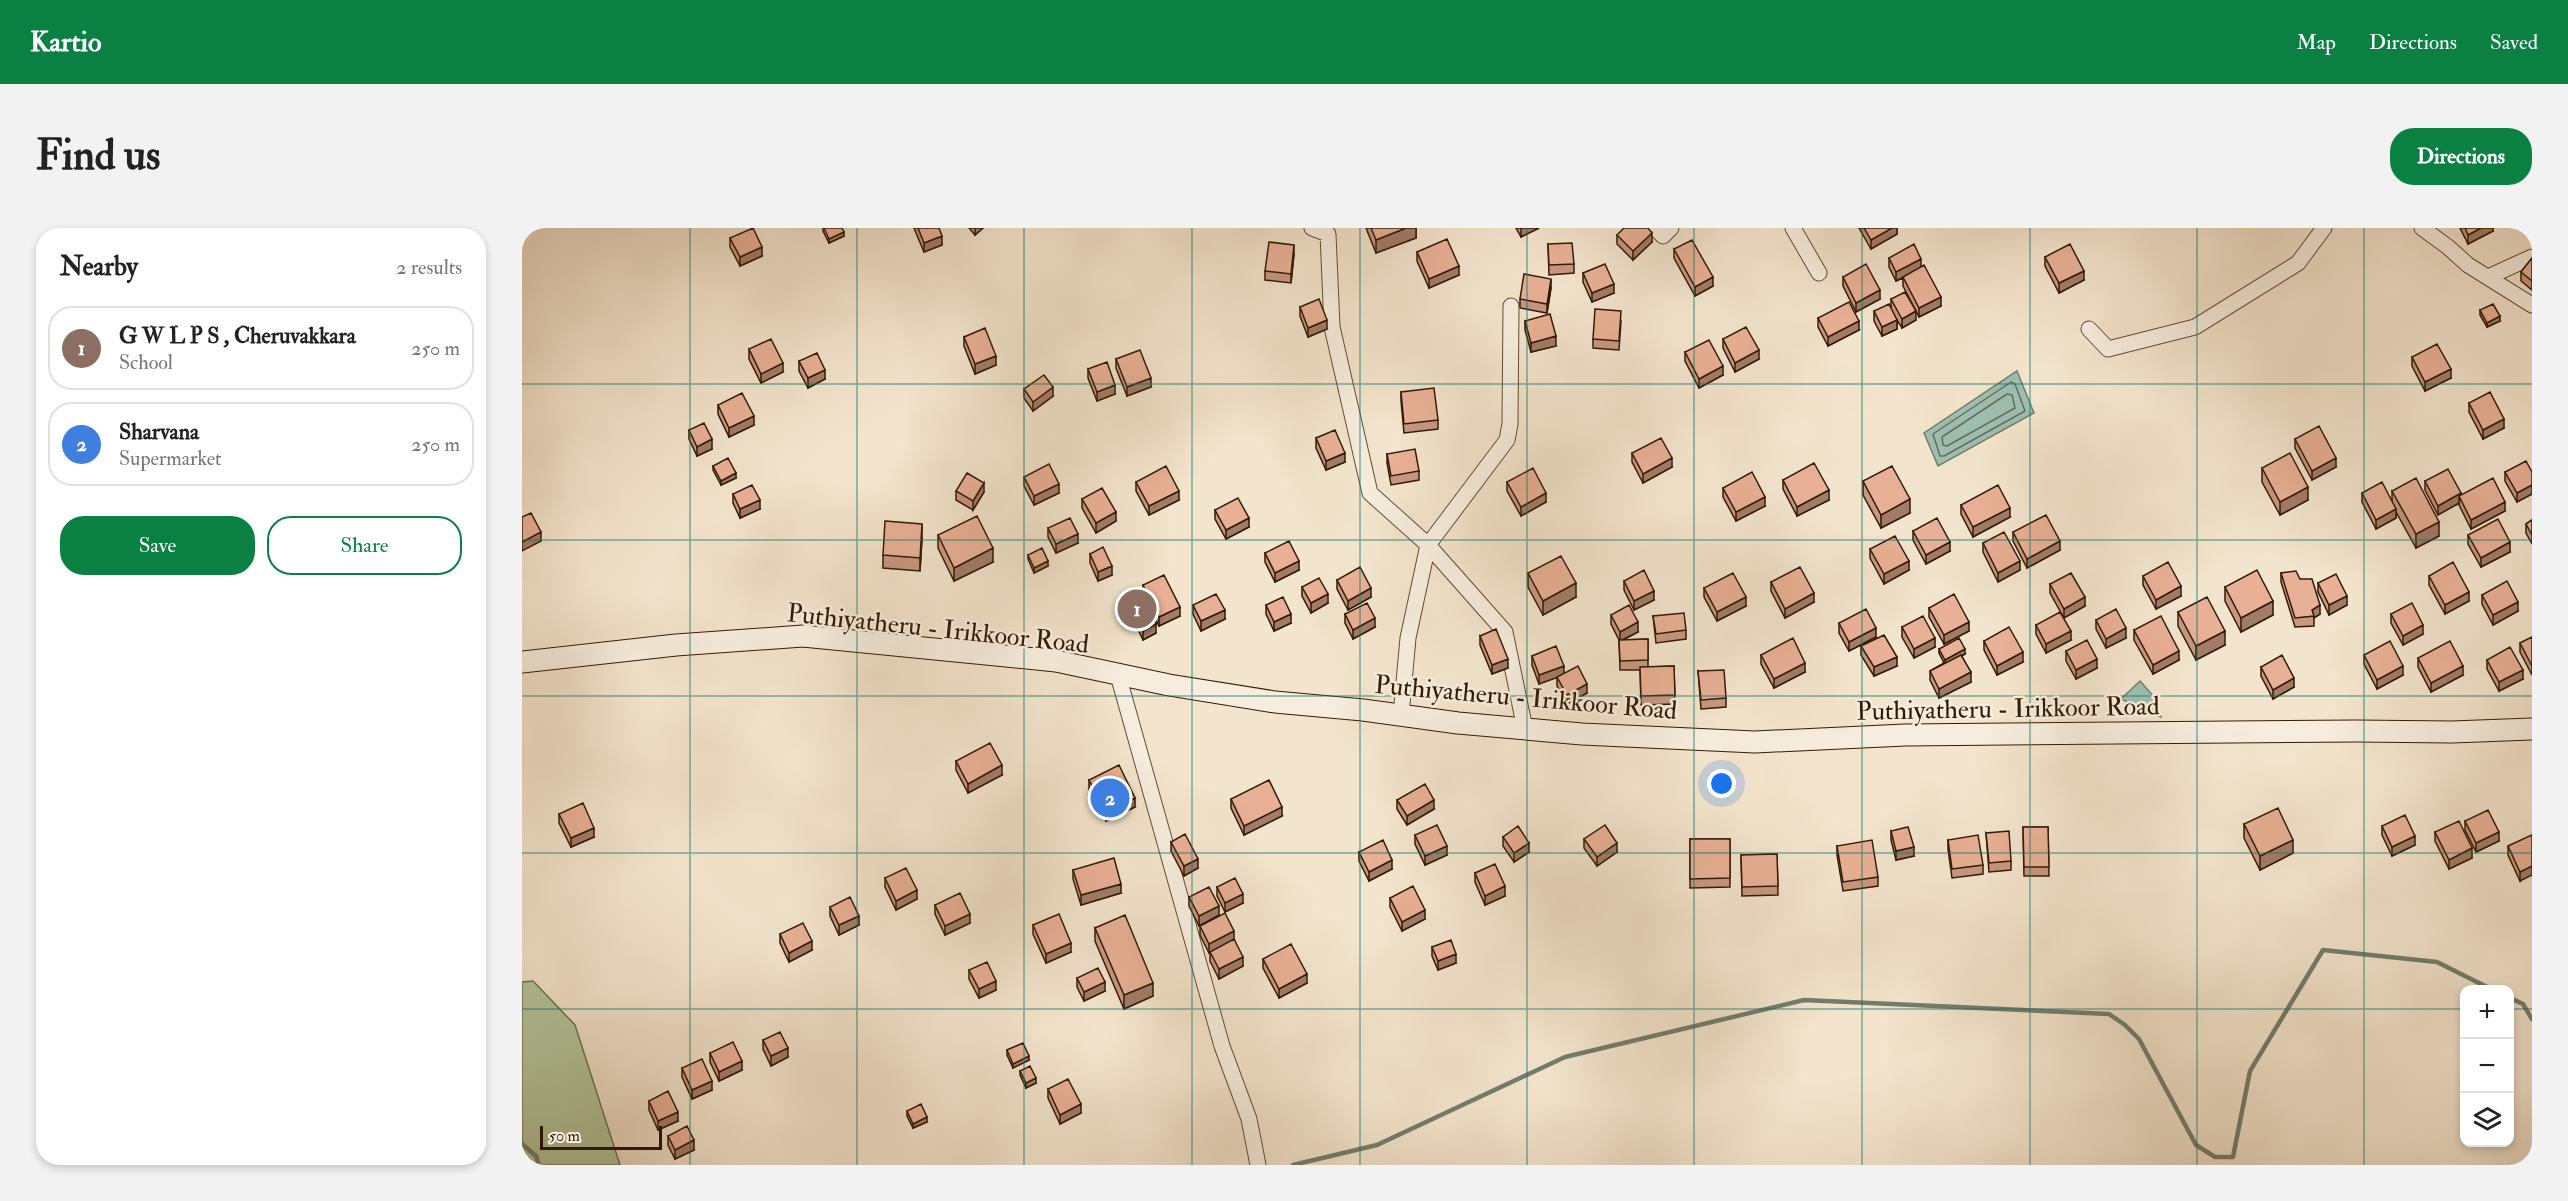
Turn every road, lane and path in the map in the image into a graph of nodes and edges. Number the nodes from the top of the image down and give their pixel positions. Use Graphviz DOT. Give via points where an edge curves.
graph roads {
  1 [pos="1312,228"];
  2 [pos="1655,228"];
  3 [pos="1671,228"];
  4 [pos="1793,228"];
  5 [pos="2324,228"];
  6 [pos="2422,228"];
  7 [pos="2532,257"];
  8 [pos="1819,273"];
  9 [pos="2488,277"];
  10 [pos="2532,305"];
  11 [pos="1511,306"];
  12 [pos="2089,329"];
  13 [pos="1428,545"];
  14 [pos="522,662"];
  15 [pos="1118,675"];
  16 [pos="1401,715"];
  17 [pos="1525,729"];
  18 [pos="2532,729"];
  19 [pos="1258,1165"];
  1 -- 13 [label="street" via="1328,234 1332,327 1370,493"];
  2 -- 3 [label="street" via="1663,236"];
  4 -- 8 [label="street"];
  5 -- 12 [label="street" via="2298,263 2195,327 2108,349"];
  6 -- 9 [label="street"];
  7 -- 9 [label="street"];
  9 -- 10 [label="street"];
  11 -- 13 [label="street" via="1507,440"];
  13 -- 16 [label="street" via="1407,638"];
  13 -- 17 [label="street" via="1505,632"];
  14 -- 15 [label="main road, Puthiyatheru - Irikkoor Road" via="803,636 1056,661"];
  15 -- 16 [label="main road, Puthiyatheru - Irikkoor Road" via="1275,702"];
  15 -- 19 [label="street" via="1222,1046 1248,1119"];
  16 -- 17 [label="main road, Puthiyatheru - Irikkoor Road"];
  17 -- 18 [label="main road, Puthiyatheru - Irikkoor Road" via="1755,742 1905,735"];
}
